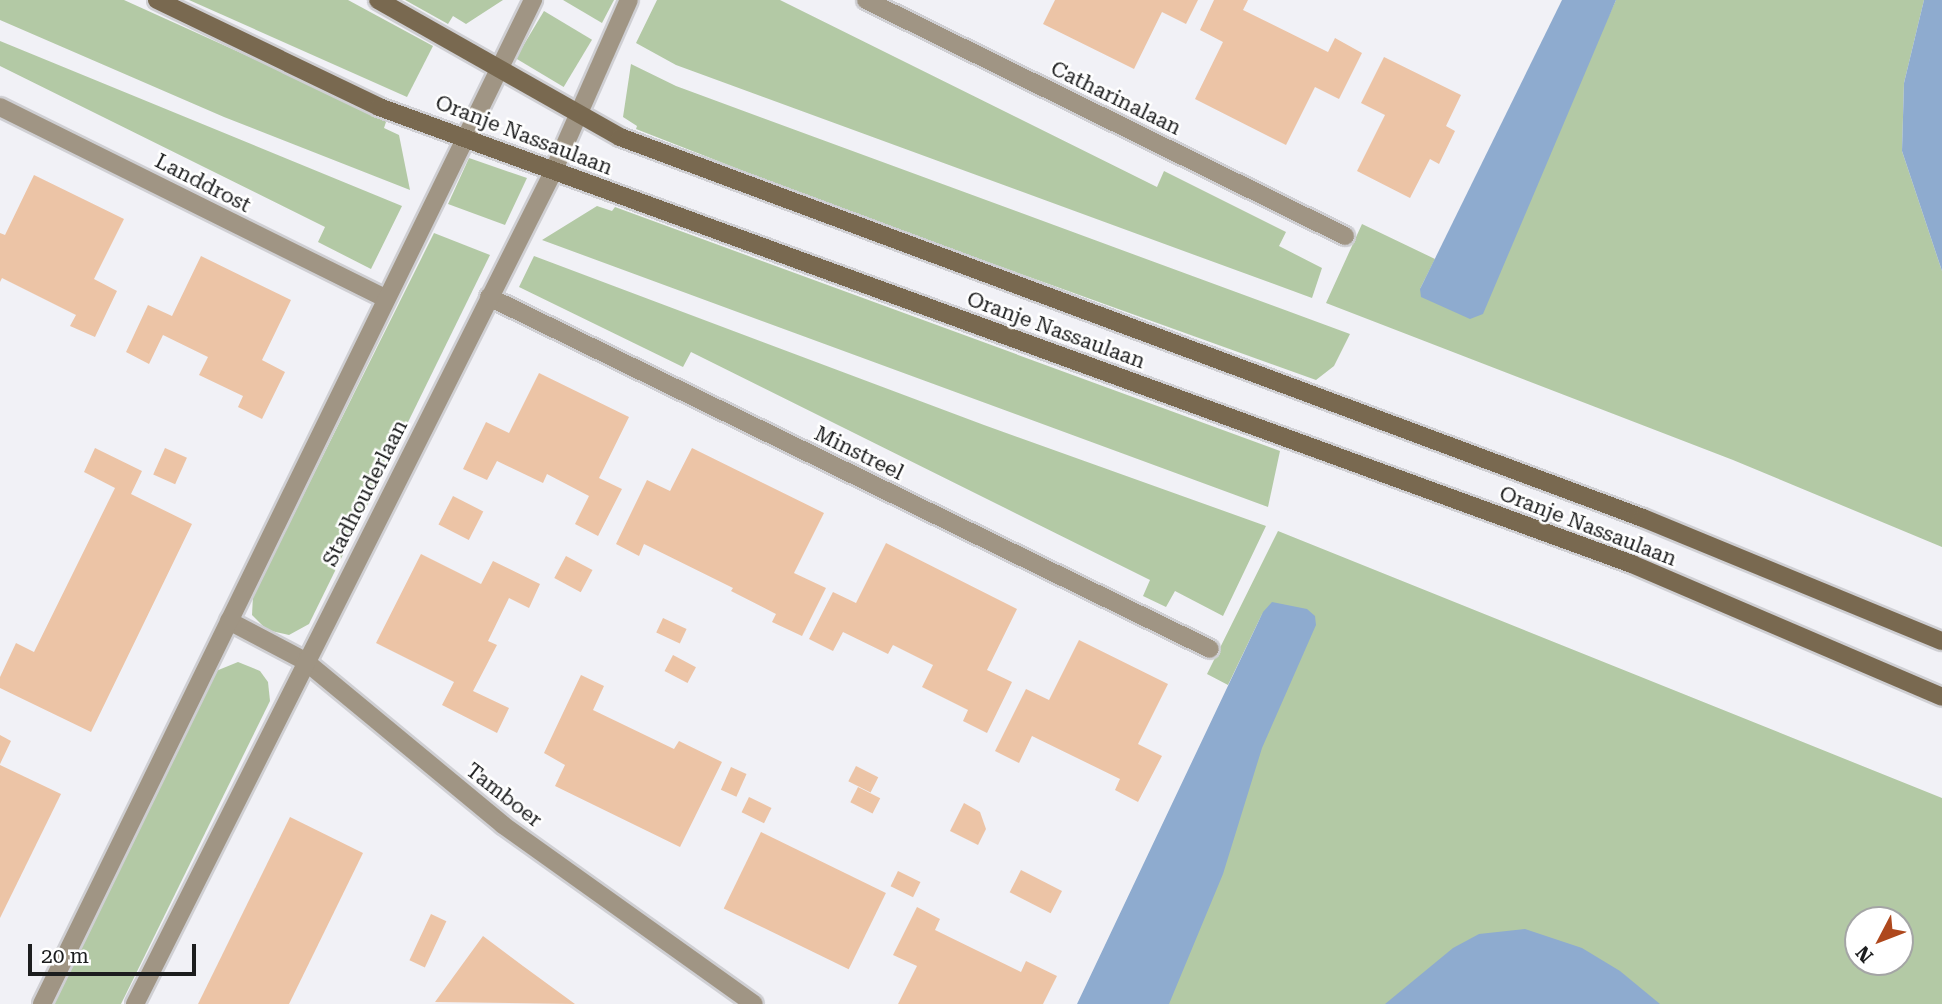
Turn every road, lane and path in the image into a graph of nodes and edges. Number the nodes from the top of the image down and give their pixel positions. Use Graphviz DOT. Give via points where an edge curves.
graph roads {
  1 [pos="157,0"];
  2 [pos="378,0"];
  3 [pos="533,0"];
  4 [pos="629,0"];
  5 [pos="866,0"];
  6 [pos="500,70"];
  7 [pos="0,107"];
  8 [pos="579,117"];
  9 [pos="467,136"];
  10 [pos="553,172"];
  11 [pos="1345,236"];
  12 [pos="489,297"];
  13 [pos="386,299"];
  14 [pos="229,621"];
  15 [pos="1942,641"];
  16 [pos="1210,649"];
  17 [pos="305,661"];
  18 [pos="1942,697"];
  19 [pos="42,1004"];
  20 [pos="135,1004"];
  21 [pos="754,1004"];
  1 -- 9 [label="street, Oranje Nassaulaan" via="379,107"];
  2 -- 6 [label="street, Oranje Nassaulaan"];
  3 -- 6 [label="street"];
  4 -- 8 [label="street, Stadhouderlaan"];
  5 -- 11 [label="street, Catharinalaan"];
  6 -- 8 [label="street, Oranje Nassaulaan"];
  6 -- 9 [label="street"];
  7 -- 13 [label="street, Landdrost"];
  8 -- 10 [label="street, Stadhouderlaan"];
  8 -- 15 [label="street, Oranje Nassaulaan" via="666,156 885,239 1630,513"];
  9 -- 10 [label="street, Oranje Nassaulaan"];
  9 -- 13 [label="street"];
  10 -- 12 [label="street, Stadhouderlaan"];
  10 -- 18 [label="street, Oranje Nassaulaan" via="1632,564"];
  12 -- 16 [label="street, Minstreel"];
  12 -- 17 [label="street, Stadhouderlaan"];
  13 -- 14 [label="street"];
  14 -- 17 [label="street, Tamboer"];
  14 -- 19 [label="street"];
  17 -- 20 [label="street, Stadhouderlaan"];
  17 -- 21 [label="street, Tamboer" via="503,825"];
}
